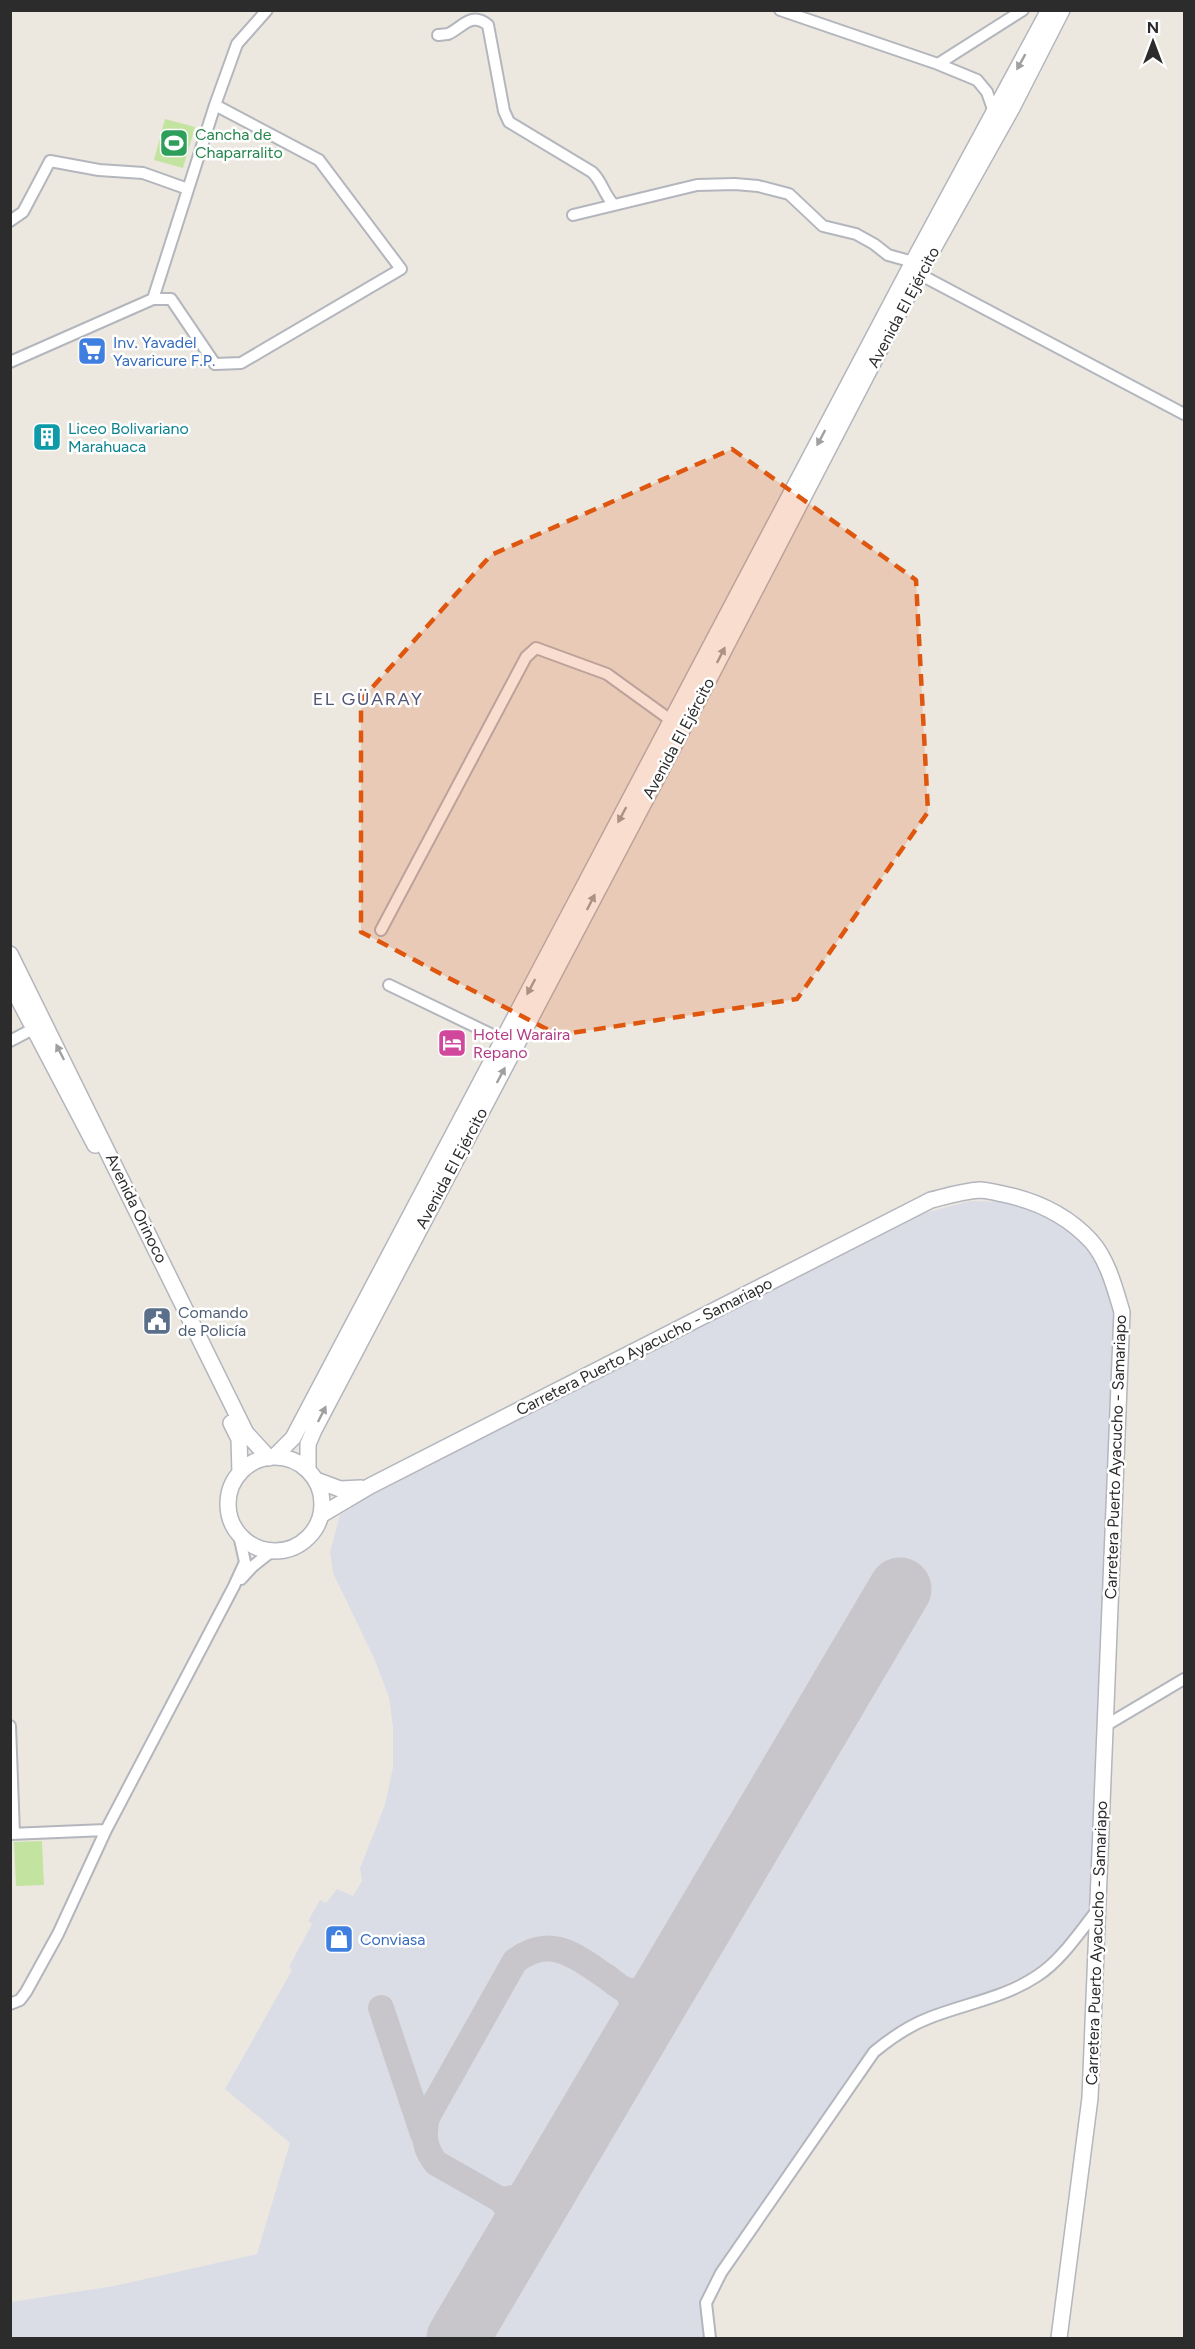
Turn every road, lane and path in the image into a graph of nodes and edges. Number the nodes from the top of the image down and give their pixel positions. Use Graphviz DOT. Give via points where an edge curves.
graph roads {
  1 [pos="267,10"];
  2 [pos="780,10"];
  3 [pos="1023,10"];
  4 [pos="1049,10"];
  5 [pos="1062,10"];
  6 [pos="805,16"];
  7 [pos="438,35"];
  8 [pos="938,64"];
  9 [pos="215,105"];
  10 [pos="994,112"];
  11 [pos="188,189"];
  12 [pos="614,205"];
  13 [pos="573,215"];
  14 [pos="10,221"];
  15 [pos="916,268"];
  16 [pos="153,299"];
  17 [pos="10,362"];
  18 [pos="1185,414"];
  19 [pos="672,721"];
  20 [pos="381,930"];
  21 [pos="10,954"];
  22 [pos="10,983"];
  23 [pos="389,985"];
  24 [pos="33,1029"];
  25 [pos="503,1040"];
  26 [pos="10,1041"];
  27 [pos="271,1458"];
  28 [pos="240,1473"];
  29 [pos="312,1475"];
  30 [pos="370,1486"];
  31 [pos="321,1515"];
  32 [pos="239,1535"];
  33 [pos="272,1551"];
  34 [pos="234,1586"];
  35 [pos="1185,1679"];
  36 [pos="10,1726"];
  37 [pos="1105,1726"];
  38 [pos="106,1830"];
  39 [pos="12,1834"];
  40 [pos="1099,1907"];
  41 [pos="10,2004"];
  42 [pos="710,2338"];
  43 [pos="1059,2338"];
  1 -- 9 [label="street" via="237,44"];
  2 -- 6 [label="street"];
  3 -- 8 [label="street"];
  4 -- 10 [label="street, Avenida El Ejército, one-way"];
  5 -- 15 [label="street, Avenida El Ejército" via="1012,108"];
  6 -- 8 [label="street"];
  7 -- 12 [label="street" via="448,34 471,20 488,25 509,122 592,172"];
  8 -- 10 [label="street" via="976,80 987,92"];
  9 -- 11 [label="street"];
  9 -- 16 [label="street" via="319,160 401,269 241,363 216,364 171,299"];
  10 -- 15 [label="street, Avenida El Ejército"];
  11 -- 14 [label="street" via="143,173 50,161 23,212"];
  11 -- 16 [label="street"];
  12 -- 13 [label="street"];
  12 -- 15 [label="street" via="697,185 758,186 789,194 823,226 856,234"];
  15 -- 18 [label="street"];
  15 -- 19 [label="street, Avenida El Ejército, one-way"];
  29 -- 15 [label="street, Avenida El Ejército, one-way" via="308,1444 314,1430 708,681"];
  16 -- 17 [label="street"];
  19 -- 20 [label="street" via="608,674 537,648 526,657"];
  19 -- 25 [label="street, Avenida El Ejército, one-way"];
  27 -- 21 [label="street, Avenida Orinoco, one-way" via="246,1433"];
  22 -- 24 [label="street, Avenida Orinoco"];
  23 -- 25 [label="street"];
  24 -- 26 [label="street"];
  24 -- 28 [label="street, Avenida Orinoco" via="98,1150 239,1439"];
  25 -- 27 [label="street, Avenida El Ejército" via="293,1438"];
  27 -- 28 [label="street" via="253,1463"];
  27 -- 29 [label="street" via="292,1460"];
  28 -- 32 [label="street" via="232,1484 228,1504"];
  29 -- 30 [label="street, Carretera Puerto Ayacucho - Samariapo" via="340,1489"];
  29 -- 31 [label="street" via="321,1491"];
  30 -- 31 [label="street, Carretera Puerto Ayacucho - Samariapo"];
  30 -- 37 [label="street, Carretera Puerto Ayacucho - Samariapo" via="931,1200 983,1190 1040,1204 1092,1242 1111,1275 1122,1312"];
  31 -- 33 [label="street" via="304,1542 294,1548"];
  32 -- 33 [label="street" via="254,1547"];
  32 -- 34 [label="street" via="245,1562"];
  33 -- 34 [label="street"];
  34 -- 38 [label="street"];
  35 -- 37 [label="street"];
  36 -- 39 [label="street"];
  37 -- 40 [label="street, Carretera Puerto Ayacucho - Samariapo"];
  38 -- 39 [label="street"];
  38 -- 41 [label="street" via="58,1934 26,1992"];
  40 -- 42 [label="street" via="1039,1975 1014,1989 927,2018 873,2052 721,2273 706,2303"];
  40 -- 43 [label="street, Carretera Puerto Ayacucho - Samariapo" via="1090,2098"];
}
